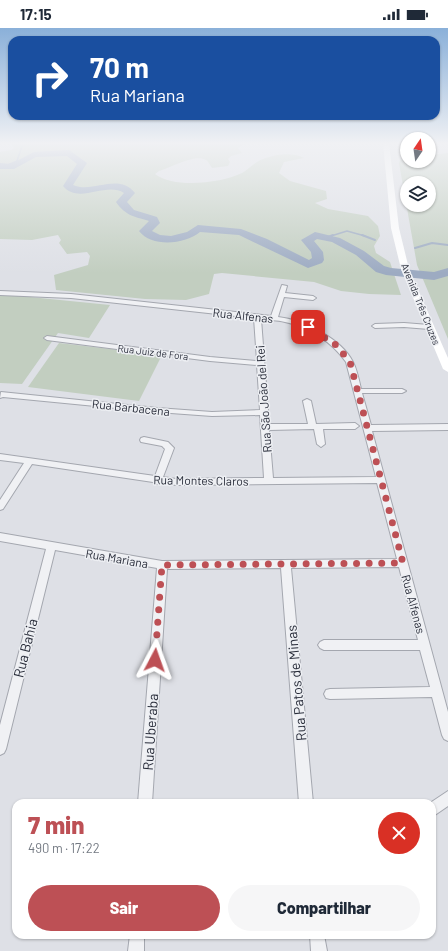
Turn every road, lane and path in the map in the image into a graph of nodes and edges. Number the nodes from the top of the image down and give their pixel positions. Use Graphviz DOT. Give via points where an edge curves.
graph roads {
  1 [pos="391,186"];
  2 [pos="284,286"];
  3 [pos="0,293"];
  4 [pos="282,295"];
  5 [pos="312,298"];
  6 [pos="257,317"];
  7 [pos="274,319"];
  8 [pos="375,326"];
  9 [pos="429,327"];
  10 [pos="47,338"];
  11 [pos="260,363"];
  12 [pos="448,369"];
  13 [pos="402,391"];
  14 [pos="357,392"];
  15 [pos="0,396"];
  16 [pos="307,401"];
  17 [pos="264,412"];
  18 [pos="315,426"];
  19 [pos="355,426"];
  20 [pos="265,427"];
  21 [pos="448,427"];
  22 [pos="367,428"];
  23 [pos="144,440"];
  24 [pos="321,444"];
  25 [pos="0,457"];
  26 [pos="29,462"];
  27 [pos="381,480"];
  28 [pos="157,481"];
  29 [pos="268,481"];
  30 [pos="0,507"];
  31 [pos="0,537"];
  32 [pos="51,547"];
  33 [pos="403,563"];
  34 [pos="286,564"];
  35 [pos="162,565"];
  36 [pos="324,645"];
  37 [pos="424,645"];
  38 [pos="437,692"];
  39 [pos="330,694"];
  40 [pos="4,713"];
  41 [pos="448,735"];
  42 [pos="0,749"];
  43 [pos="448,798"];
  44 [pos="145,799"];
  45 [pos="306,799"];
  46 [pos="436,807"];
  47 [pos="137,939"];
  48 [pos="318,939"];
  49 [pos="136,951"];
  50 [pos="319,951"];
  1 -- 9 [label="street, Avenida Três Cruzes" via="395,228 406,272"];
  2 -- 4 [label="street"];
  3 -- 6 [label="street, Rua Alfenas" via="71,296"];
  4 -- 5 [label="street"];
  4 -- 7 [label="street"];
  6 -- 7 [label="street, Rua Alfenas"];
  6 -- 11 [label="street, Rua São João del Rei"];
  7 -- 14 [label="street, Rua Alfenas" via="308,327 336,345 350,362"];
  8 -- 9 [label="street"];
  9 -- 12 [label="street, Avenida Três Cruzes"];
  10 -- 11 [label="street, Rua Juiz de Fora"];
  11 -- 17 [label="street, Rua São João del Rei"];
  13 -- 14 [label="street"];
  14 -- 22 [label="street, Rua Alfenas"];
  15 -- 17 [label="street, Rua Barbacena" via="1,394 204,414"];
  16 -- 18 [label="street"];
  17 -- 20 [label="street, Rua São João del Rei"];
  18 -- 19 [label="street"];
  18 -- 20 [label="street"];
  18 -- 24 [label="street"];
  20 -- 29 [label="street, Rua São João del Rei"];
  21 -- 22 [label="street"];
  22 -- 27 [label="street, Rua Alfenas"];
  23 -- 28 [label="street" via="165,444 170,448"];
  25 -- 26 [label="street, Rua Montes Claros"];
  26 -- 28 [label="street, Rua Montes Claros"];
  26 -- 30 [label="street"];
  27 -- 29 [label="street, Rua Montes Claros"];
  27 -- 33 [label="street, Rua Alfenas"];
  28 -- 29 [label="street, Rua Montes Claros"];
  31 -- 32 [label="street, Rua Mariana"];
  32 -- 35 [label="street, Rua Mariana"];
  32 -- 40 [label="street, Rua Bahia"];
  33 -- 34 [label="street, Rua Mariana"];
  33 -- 37 [label="street, Rua Alfenas"];
  34 -- 35 [label="street, Rua Mariana"];
  34 -- 45 [label="street, Rua Patos de Minas"];
  35 -- 44 [label="street, Rua Uberaba"];
  36 -- 37 [label="street"];
  37 -- 38 [label="street, Rua Alfenas"];
  38 -- 39 [label="street"];
  38 -- 41 [label="street, Rua Alfenas"];
  40 -- 42 [label="street, Rua Bahia"];
  43 -- 46 [label="street"];
  47 -- 49 [label="street"];
  48 -- 50 [label="street"];
}
